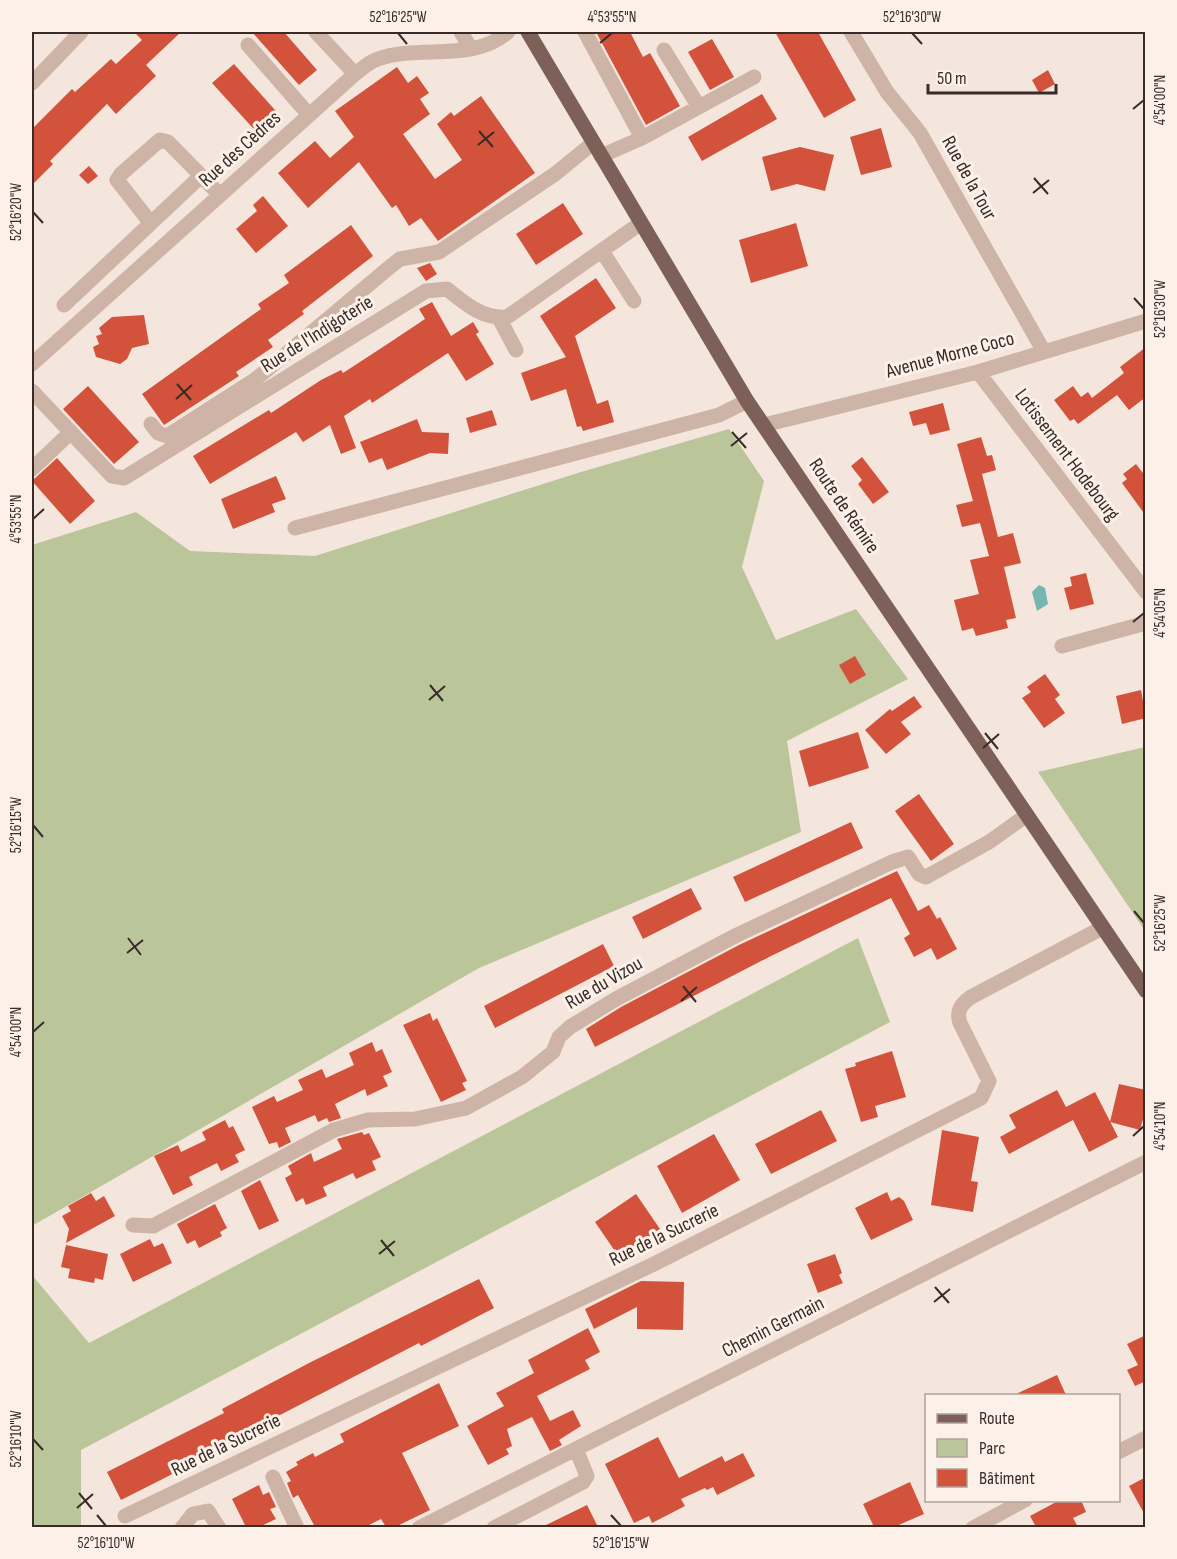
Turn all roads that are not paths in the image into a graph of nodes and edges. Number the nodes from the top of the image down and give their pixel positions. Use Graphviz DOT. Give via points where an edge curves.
graph roads {
  1 [pos="81,32"];
  2 [pos="316,32"];
  3 [pos="461,32"];
  4 [pos="508,32"];
  5 [pos="528,32"];
  6 [pos="585,32"];
  7 [pos="851,32"];
  8 [pos="248,45"];
  9 [pos="471,49"];
  10 [pos="664,50"];
  11 [pos="355,74"];
  12 [pos="754,77"];
  13 [pos="32,83"];
  14 [pos="699,107"];
  15 [pos="309,115"];
  16 [pos="642,138"];
  17 [pos="597,149"];
  18 [pos="201,176"];
  19 [pos="220,195"];
  20 [pos="150,222"];
  21 [pos="641,223"];
  22 [pos="602,251"];
  23 [pos="634,301"];
  24 [pos="64,305"];
  25 [pos="499,318"];
  26 [pos="1146,321"];
  27 [pos="516,350"];
  28 [pos="1043,350"];
  29 [pos="32,364"];
  30 [pos="978,372"];
  31 [pos="32,391"];
  32 [pos="747,400"];
  33 [pos="151,424"];
  34 [pos="764,425"];
  35 [pos="71,432"];
  36 [pos="32,469"];
  37 [pos="296,528"];
  38 [pos="1146,592"];
  39 [pos="1146,623"];
  40 [pos="1062,646"];
  41 [pos="1027,815"];
  42 [pos="1102,928"];
  43 [pos="1146,991"];
  44 [pos="1146,1162"];
  45 [pos="133,1226"];
  46 [pos="1146,1438"];
  47 [pos="576,1449"];
  48 [pos="1120,1451"];
  49 [pos="273,1478"];
  50 [pos="1021,1502"];
  51 [pos="125,1516"];
  52 [pos="182,1527"];
  53 [pos="219,1527"];
  54 [pos="297,1527"];
  55 [pos="419,1527"];
  56 [pos="494,1527"];
  57 [pos="973,1527"];
  1 -- 13 [label="street"];
  2 -- 11 [label="street"];
  3 -- 9 [label="street"];
  4 -- 9 [label="street, Rue des Cèdres" via="499,40"];
  5 -- 17 [label="main road, Route de Rémire"];
  6 -- 16 [label="street"];
  7 -- 28 [label="street, Rue de la Tour" via="887,92 920,133"];
  8 -- 15 [label="street"];
  9 -- 11 [label="street, Rue des Cèdres" via="403,53 376,59"];
  10 -- 14 [label="street"];
  11 -- 15 [label="street, Rue des Cèdres"];
  12 -- 14 [label="street"];
  14 -- 16 [label="street"];
  15 -- 19 [label="street, Rue des Cèdres"];
  16 -- 17 [label="street"];
  17 -- 21 [label="main road, Route de Rémire"];
  17 -- 33 [label="street" via="438,252 400,259 256,379 167,436"];
  18 -- 19 [label="street"];
  18 -- 20 [label="street"];
  18 -- 20 [label="street" via="168,142 160,140 152,145 117,180"];
  19 -- 29 [label="street, Rue des Cèdres"];
  20 -- 24 [label="street"];
  21 -- 22 [label="street"];
  21 -- 32 [label="main road, Route de Rémire"];
  22 -- 23 [label="street"];
  22 -- 25 [label="street" via="507,317"];
  25 -- 27 [label="street"];
  25 -- 35 [label="street, Rue de l'Indigoterie" via="472,309 447,289 426,291 124,478 112,476"];
  26 -- 28 [label="street, Avenue Morne Coco"];
  28 -- 30 [label="street, Avenue Morne Coco"];
  30 -- 34 [label="street, Avenue Morne Coco"];
  30 -- 38 [label="street, Lotissement Hodebourg"];
  31 -- 35 [label="street, Rue de l'Indigoterie"];
  32 -- 34 [label="main road, Route de Rémire"];
  32 -- 37 [label="street" via="719,416"];
  34 -- 41 [label="main road, Route de Rémire"];
  35 -- 36 [label="street"];
  39 -- 40 [label="street"];
  41 -- 42 [label="main road, Route de Rémire"];
  41 -- 45 [label="street, Rue du Vizou" via="989,842 926,877 919,874 908,857 892,862 724,941 570,1027 559,1037 553,1052 522,1077 466,1108 415,1119 368,1120 334,1130 153,1226"];
  42 -- 43 [label="main road, Route de Rémire"];
  42 -- 51 [label="street, Rue de la Sucrerie" via="971,997 960,1007 957,1017 989,1081 981,1098 654,1264"];
  44 -- 47 [label="street, Chemin Germain"];
  46 -- 48 [label="street"];
  47 -- 55 [label="street, Chemin Germain"];
  47 -- 56 [label="street" via="587,1476 583,1482"];
  49 -- 54 [label="street"];
  50 -- 57 [label="street"];
  52 -- 53 [label="street" via="193,1514 208,1510"];
}
